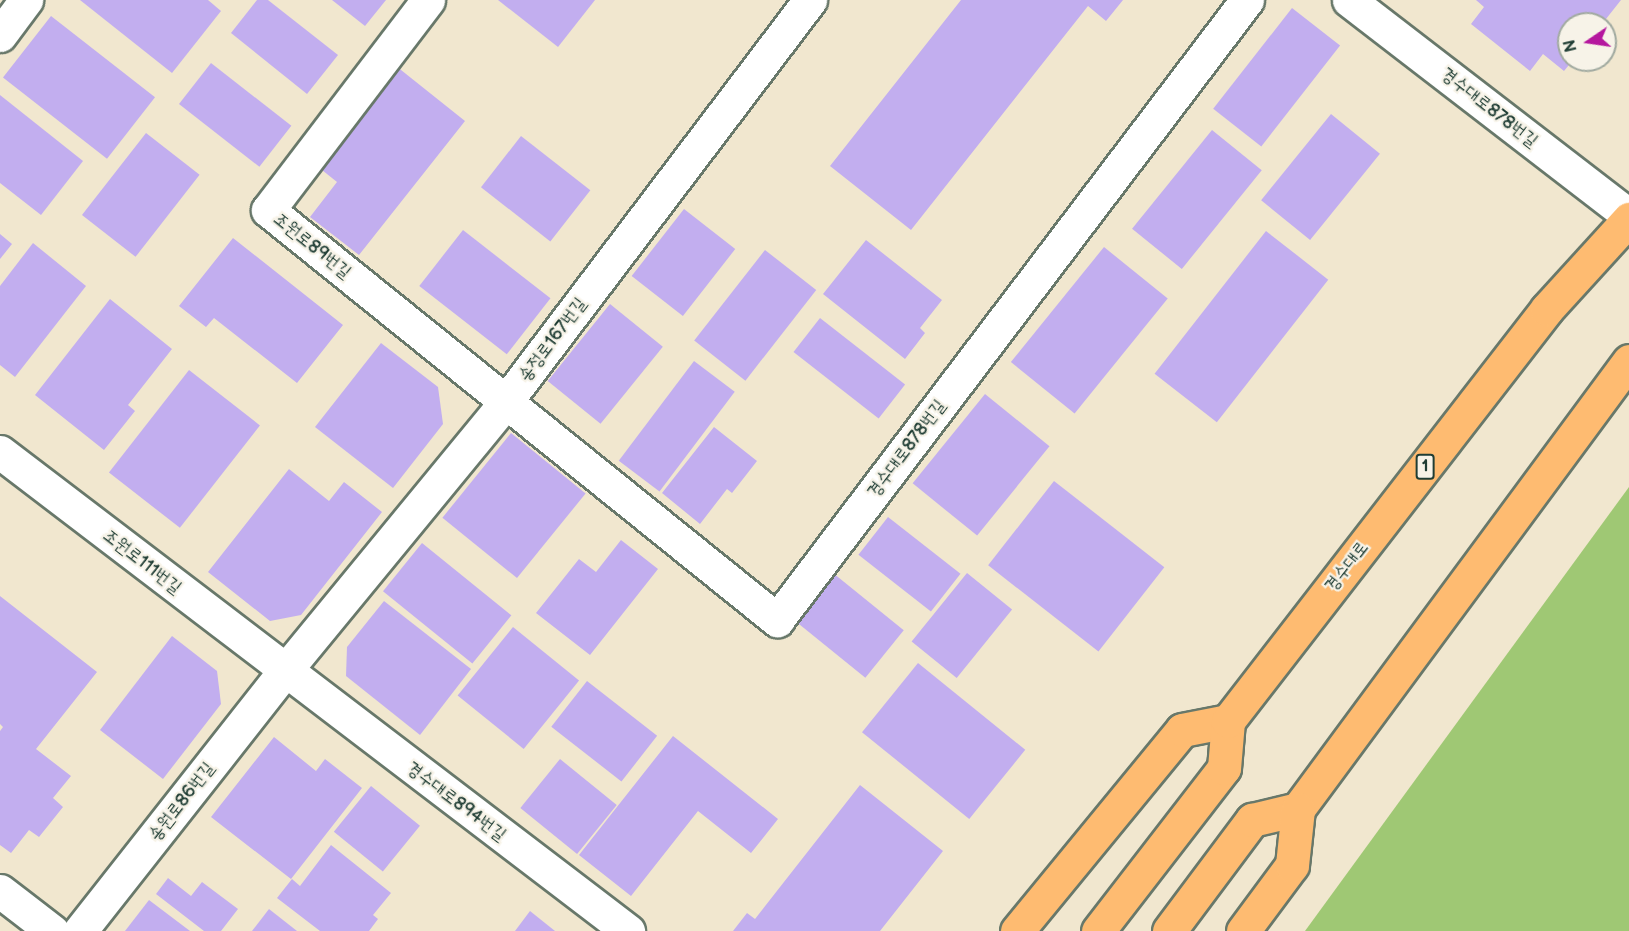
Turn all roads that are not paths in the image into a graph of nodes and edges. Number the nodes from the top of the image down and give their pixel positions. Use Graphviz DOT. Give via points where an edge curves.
graph roads {
  1 [pos="26,0"];
  2 [pos="428,0"];
  3 [pos="810,0"];
  4 [pos="1247,0"];
  5 [pos="1349,0"];
  6 [pos="0,35"];
  7 [pos="1629,218"];
  8 [pos="1629,361"];
  9 [pos="504,404"];
  10 [pos="0,452"];
  11 [pos="284,672"];
  12 [pos="1228,721"];
  13 [pos="1298,809"];
  14 [pos="0,891"];
  15 [pos="52,931"];
  16 [pos="80,931"];
  17 [pos="628,931"];
  18 [pos="1017,931"];
  19 [pos="1098,931"];
  20 [pos="1169,931"];
  21 [pos="1243,931"];
  1 -- 6 [label="street"];
  2 -- 9 [label="street, 조원로89번길" via="268,210"];
  3 -- 9 [label="street, 송정로167번길"];
  4 -- 9 [label="street, 경수대로878번길" via="777,620"];
  5 -- 7 [label="street, 경수대로878번길"];
  7 -- 12 [label="main road, 경수대로 / 1" via="1547,309"];
  8 -- 13 [label="main road"];
  9 -- 11 [label="street, 송정로167번길"];
  10 -- 11 [label="street, 조원로111번길"];
  11 -- 16 [label="street, 송원로86번길"];
  11 -- 17 [label="street, 경수대로894번길"];
  12 -- 18 [label="main road" via="1182,730"];
  12 -- 19 [label="main road" via="1224,768"];
  13 -- 20 [label="main road" via="1252,820"];
  13 -- 21 [label="main road" via="1292,865"];
  14 -- 15 [label="street"];
}
